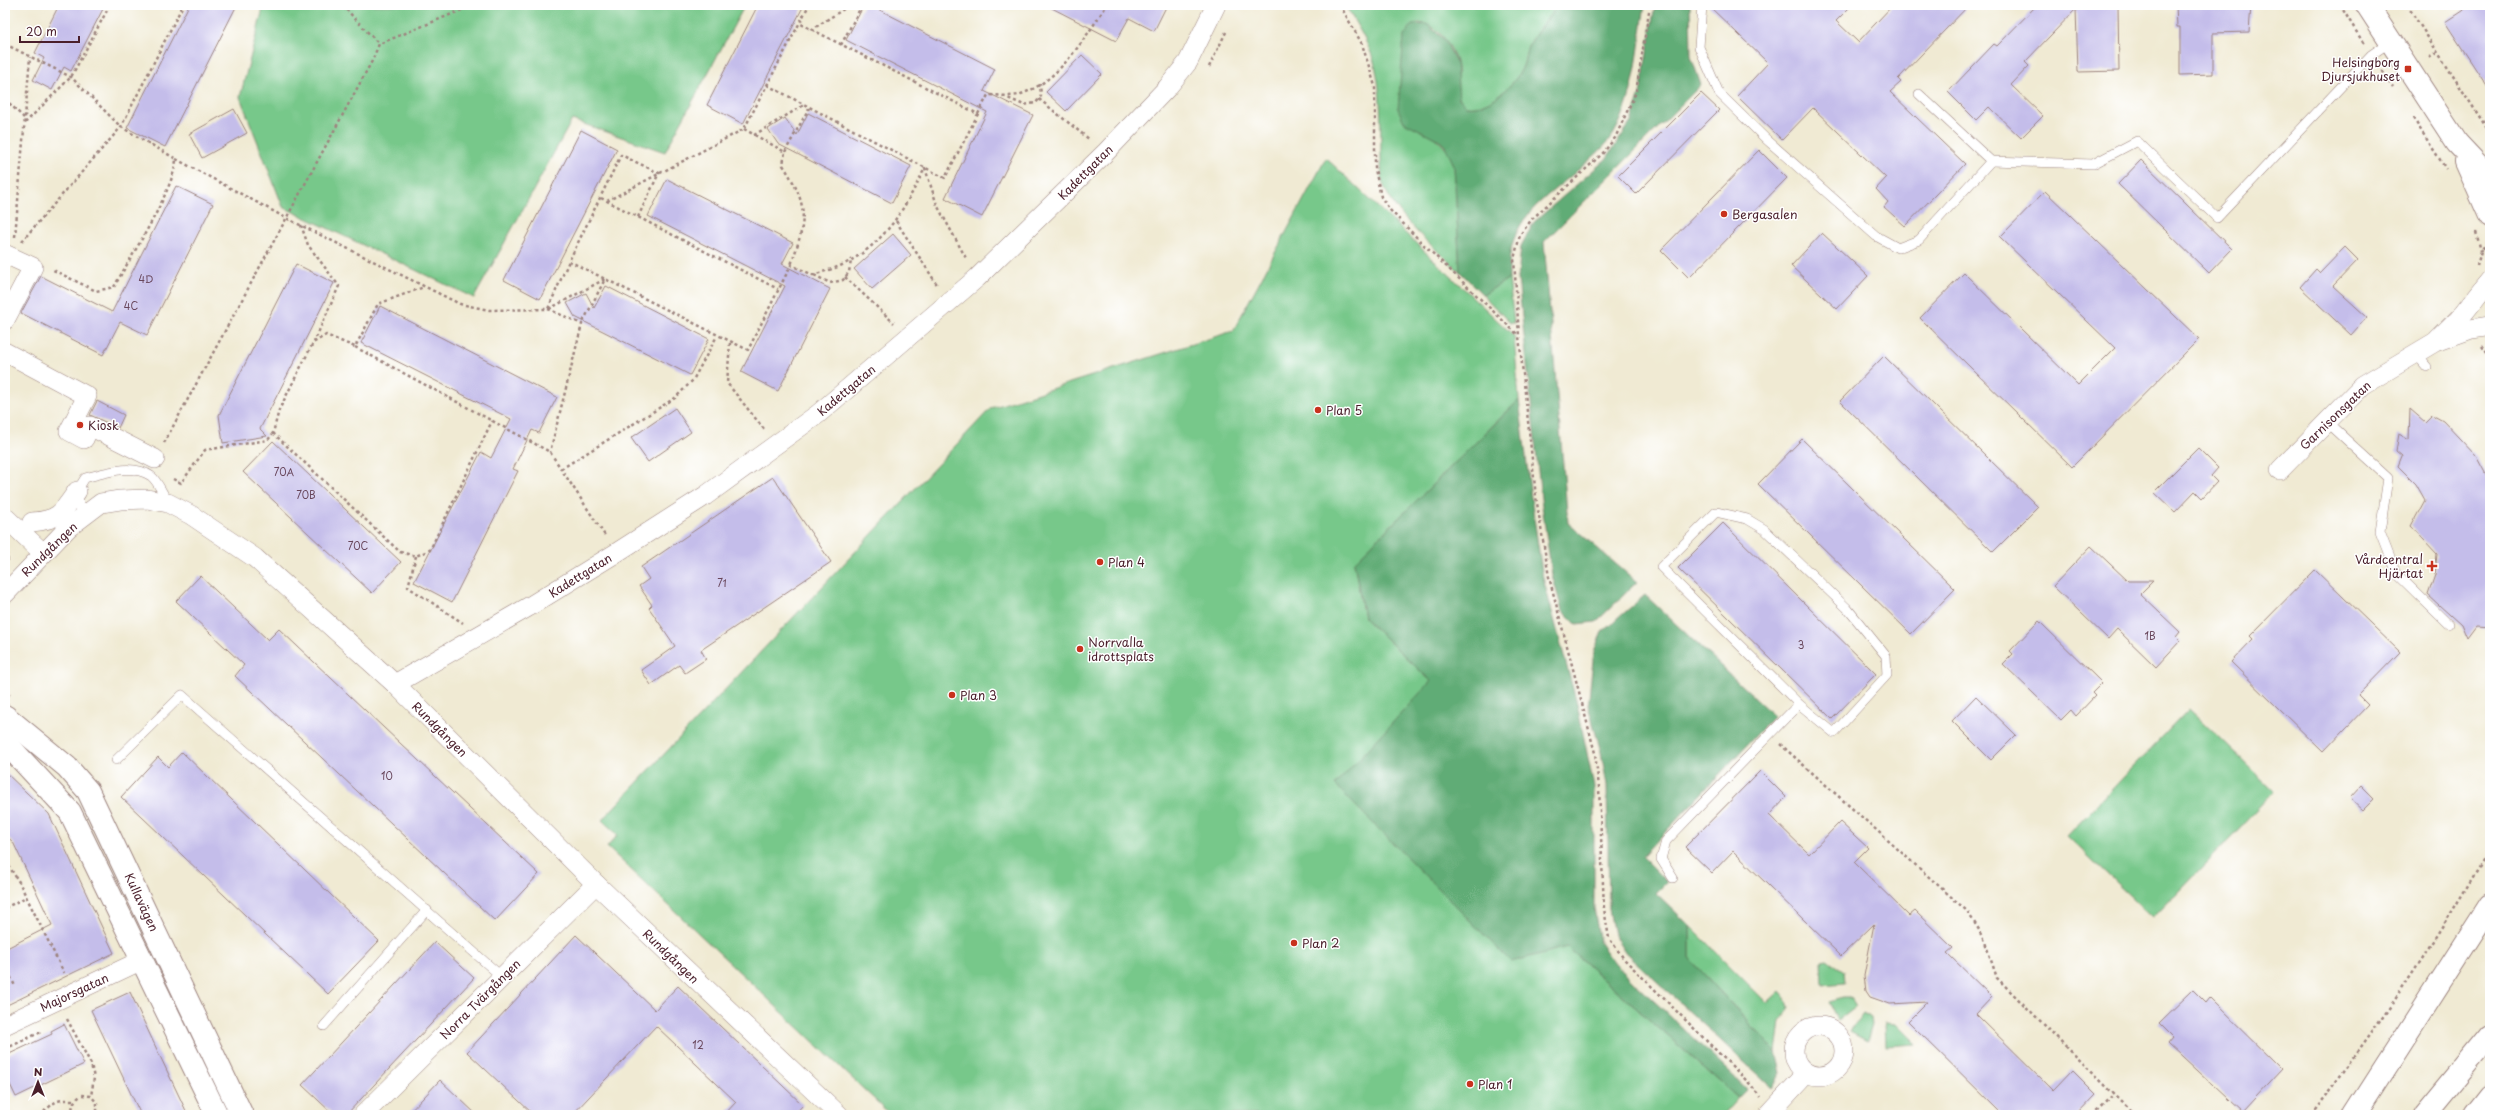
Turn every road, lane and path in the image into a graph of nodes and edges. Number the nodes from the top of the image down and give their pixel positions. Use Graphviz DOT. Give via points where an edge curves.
graph roads {
  1 [pos="110,5"];
  2 [pos="183,5"];
  3 [pos="342,5"];
  4 [pos="474,5"];
  5 [pos="808,5"];
  6 [pos="850,5"];
  7 [pos="862,5"];
  8 [pos="1107,5"];
  9 [pos="1216,5"];
  10 [pos="1340,5"];
  11 [pos="1650,5"];
  12 [pos="1702,5"];
  13 [pos="2367,5"];
  14 [pos="2407,5"];
  15 [pos="799,23"];
  16 [pos="812,30"];
  17 [pos="2390,42"];
  18 [pos="5,44"];
  19 [pos="379,44"];
  20 [pos="841,44"];
  21 [pos="2438,52"];
  22 [pos="30,57"];
  23 [pos="2429,58"];
  24 [pos="71,77"];
  25 [pos="1040,84"];
  26 [pos="767,85"];
  27 [pos="1919,94"];
  28 [pos="1001,95"];
  29 [pos="5,99"];
  30 [pos="1039,99"];
  31 [pos="804,105"];
  32 [pos="809,108"];
  33 [pos="978,114"];
  34 [pos="2413,118"];
  35 [pos="25,119"];
  36 [pos="24,123"];
  37 [pos="121,127"];
  38 [pos="744,129"];
  39 [pos="2490,133"];
  40 [pos="754,135"];
  41 [pos="2457,143"];
  42 [pos="785,152"];
  43 [pos="1106,152"];
  44 [pos="176,159"];
  45 [pos="1992,161"];
  46 [pos="924,168"];
  47 [pos="2447,171"];
  48 [pos="659,173"];
  49 [pos="2490,178"];
  50 [pos="601,198"];
  51 [pos="606,201"];
  52 [pos="2490,216"];
  53 [pos="638,217"];
  54 [pos="286,218"];
  55 [pos="896,221"];
  56 [pos="300,225"];
  57 [pos="2490,237"];
  58 [pos="13,247"];
  59 [pos="2481,251"];
  60 [pos="851,260"];
  61 [pos="569,261"];
  62 [pos="791,265"];
  63 [pos="48,267"];
  64 [pos="813,275"];
  65 [pos="845,277"];
  66 [pos="977,278"];
  67 [pos="605,280"];
  68 [pos="2490,280"];
  69 [pos="424,287"];
  70 [pos="778,289"];
  71 [pos="950,303"];
  72 [pos="548,309"];
  73 [pos="5,320"];
  74 [pos="582,324"];
  75 [pos="2490,326"];
  76 [pos="717,336"];
  77 [pos="1519,336"];
  78 [pos="909,337"];
  79 [pos="2479,341"];
  80 [pos="2435,342"];
  81 [pos="313,343"];
  82 [pos="730,343"];
  83 [pos="355,347"];
  84 [pos="5,352"];
  85 [pos="2490,357"];
  86 [pos="492,421"];
  87 [pos="2326,421"];
  88 [pos="273,433"];
  89 [pos="775,443"];
  90 [pos="550,452"];
  91 [pos="155,459"];
  92 [pos="561,469"];
  93 [pos="2280,470"];
  94 [pos="167,476"];
  95 [pos="77,491"];
  96 [pos="168,503"];
  97 [pos="5,518"];
  98 [pos="82,518"];
  99 [pos="32,522"];
  100 [pos="5,543"];
  101 [pos="43,552"];
  102 [pos="616,553"];
  103 [pos="416,556"];
  104 [pos="5,568"];
  105 [pos="5,594"];
  106 [pos="2448,624"];
  107 [pos="481,634"];
  108 [pos="395,684"];
  109 [pos="1799,704"];
  110 [pos="5,716"];
  111 [pos="1770,736"];
  112 [pos="5,742"];
  113 [pos="116,760"];
  114 [pos="2490,848"];
  115 [pos="5,860"];
  116 [pos="1673,878"];
  117 [pos="596,884"];
  118 [pos="26,897"];
  119 [pos="2490,905"];
  120 [pos="5,908"];
  121 [pos="427,910"];
  122 [pos="142,960"];
  123 [pos="5,966"];
  124 [pos="64,973"];
  125 [pos="502,977"];
  126 [pos="15,986"];
  127 [pos="66,1019"];
  128 [pos="5,1025"];
  129 [pos="324,1026"];
  130 [pos="2490,1035"];
  131 [pos="1807,1073"];
  132 [pos="2113,1095"];
  133 [pos="91,1096"];
  134 [pos="2490,1096"];
  135 [pos="1761,1098"];
  136 [pos="74,1100"];
  137 [pos="5,1109"];
  138 [pos="97,1112"];
  139 [pos="8,1115"];
  140 [pos="39,1115"];
  141 [pos="74,1115"];
  142 [pos="95,1115"];
  143 [pos="104,1115"];
  144 [pos="217,1115"];
  145 [pos="242,1115"];
  146 [pos="364,1115"];
  147 [pos="839,1115"];
  148 [pos="1768,1115"];
  149 [pos="2092,1115"];
  150 [pos="2135,1115"];
  151 [pos="2310,1115"];
  152 [pos="2355,1115"];
  153 [pos="2424,1115"];
  154 [pos="2475,1115"];
  1 -- 24 [label="path"];
  2 -- 37 [label="path"];
  3 -- 19 [label="path"];
  4 -- 19 [label="path"];
  5 -- 15 [label="path"];
  6 -- 16 [label="path"];
  7 -- 20 [label="path"];
  8 -- 25 [label="path" via="1075,51"];
  9 -- 43 [label="street, Kadettgatan" via="1188,62"];
  10 -- 77 [label="path" via="1362,44 1375,86 1375,169 1381,197 1424,245"];
  11 -- 77 [label="path" via="1636,92 1615,138 1603,153 1532,219 1516,245 1514,277"];
  12 -- 45 [label="lane" via="1699,47 1718,93 1876,236 1898,248 1919,240"];
  13 -- 17 [label="main road"];
  14 -- 21 [label="path"];
  15 -- 16 [label="path"];
  15 -- 26 [label="path"];
  16 -- 20 [label="path"];
  17 -- 41 [label="main road"];
  17 -- 45 [label="lane" via="2371,55 2217,218 2137,142 2093,164"];
  18 -- 22 [label="path"];
  19 -- 54 [label="path"];
  20 -- 33 [label="path"];
  21 -- 23 [label="path"];
  21 -- 39 [label="path"];
  22 -- 24 [label="path"];
  22 -- 35 [label="path"];
  24 -- 36 [label="path"];
  24 -- 37 [label="path"];
  25 -- 28 [label="path" via="1018,95"];
  25 -- 30 [label="path"];
  26 -- 31 [label="path"];
  26 -- 38 [label="path"];
  27 -- 45 [label="lane"];
  28 -- 30 [label="path" via="1024,105 1036,103"];
  28 -- 33 [label="path" via="988,95"];
  29 -- 35 [label="path"];
  30 -- 43 [label="path"];
  31 -- 32 [label="path"];
  31 -- 40 [label="path"];
  32 -- 42 [label="path"];
  32 -- 46 [label="path"];
  33 -- 46 [label="path" via="944,178"];
  34 -- 47 [label="path"];
  35 -- 36 [label="path"];
  36 -- 58 [label="path"];
  37 -- 44 [label="path"];
  37 -- 58 [label="path"];
  38 -- 40 [label="path"];
  38 -- 48 [label="path"];
  40 -- 42 [label="path"];
  41 -- 49 [label="main road"];
  41 -- 52 [label="main road"];
  42 -- 62 [label="path" via="783,166 794,182 803,206 803,229"];
  43 -- 66 [label="street, Kadettgatan"];
  44 -- 54 [label="path"];
  44 -- 63 [label="path" via="176,169 166,193 114,287 96,291"];
  46 -- 55 [label="path"];
  46 -- 66 [label="path" via="937,205"];
  48 -- 50 [label="path" via="621,155"];
  48 -- 51 [label="path"];
  48 -- 53 [label="path"];
  50 -- 51 [label="path"];
  50 -- 61 [label="path"];
  51 -- 53 [label="path"];
  53 -- 70 [label="path"];
  54 -- 56 [label="path"];
  54 -- 91 [label="path"];
  55 -- 60 [label="path" via="868,250"];
  55 -- 71 [label="path"];
  56 -- 69 [label="path"];
  56 -- 81 [label="path" via="308,245 340,286"];
  57 -- 59 [label="path"];
  58 -- 73 [label="street" via="33,267"];
  60 -- 64 [label="path"];
  60 -- 65 [label="path"];
  61 -- 67 [label="path"];
  61 -- 72 [label="path"];
  62 -- 64 [label="path"];
  62 -- 70 [label="path"];
  64 -- 65 [label="path" via="830,283"];
  65 -- 78 [label="path"];
  66 -- 71 [label="street, Kadettgatan"];
  67 -- 72 [label="path"];
  67 -- 74 [label="path"];
  67 -- 76 [label="path"];
  68 -- 80 [label="street, Garnisonsgatan" via="2463,314"];
  69 -- 72 [label="path" via="460,304 489,310"];
  69 -- 83 [label="path" via="378,304"];
  70 -- 82 [label="path" via="748,350"];
  71 -- 78 [label="street, Kadettgatan"];
  72 -- 74 [label="path"];
  74 -- 90 [label="path"];
  75 -- 80 [label="street, Garnisonsgatan" via="2471,329"];
  76 -- 82 [label="path"];
  76 -- 92 [label="path" via="693,380 675,398"];
  77 -- 135 [label="path" via="1536,497 1549,577 1595,753 1604,909 1609,938 1624,959 1751,1085"];
  78 -- 89 [label="street, Kadettgatan" via="818,414"];
  79 -- 85 [label="path"];
  80 -- 87 [label="street, Garnisonsgatan" via="2421,360 2363,385"];
  81 -- 83 [label="path" via="326,335"];
  81 -- 88 [label="path" via="279,410"];
  82 -- 89 [label="path" via="727,383"];
  83 -- 86 [label="path"];
  84 -- 91 [label="street" via="87,396 69,431 84,438 90,426"];
  86 -- 90 [label="path"];
  86 -- 103 [label="path" via="430,550"];
  87 -- 93 [label="street, Garnisonsgatan"];
  87 -- 106 [label="lane" via="2388,478 2380,532 2396,573"];
  88 -- 94 [label="path" via="268,440 205,450 181,483"];
  88 -- 103 [label="path" via="400,552"];
  89 -- 102 [label="street, Kadettgatan" via="705,496"];
  90 -- 92 [label="path"];
  92 -- 102 [label="path"];
  95 -- 96 [label="lane" via="85,478 133,469 152,477"];
  95 -- 98 [label="lane"];
  95 -- 99 [label="street" via="62,514 49,521"];
  96 -- 98 [label="street, Rundgången" via="147,499 101,503"];
  96 -- 108 [label="street, Rundgången" via="191,515 254,558"];
  97 -- 101 [label="street"];
  98 -- 101 [label="street, Rundgången"];
  100 -- 104 [label="path" via="9,560"];
  101 -- 105 [label="street, Rundgången"];
  102 -- 107 [label="street, Kadettgatan"];
  103 -- 107 [label="path" via="408,587"];
  107 -- 108 [label="street, Kadettgatan"];
  108 -- 117 [label="street, Rundgången"];
  109 -- 109 [label="lane" via="1661,567 1716,512 1747,519 1764,529 1847,608 1886,656 1887,675 1834,733"];
  109 -- 111 [label="lane"];
  110 -- 145 [label="main road, Kullavägen" via="66,767 88,791"];
  111 -- 116 [label="lane" via="1666,841 1661,859"];
  111 -- 132 [label="path" via="1967,911 1983,936 1997,978"];
  112 -- 122 [label="main road, Kullavägen" via="70,812"];
  113 -- 121 [label="lane" via="182,695"];
  114 -- 151 [label="path" via="2400,994"];
  115 -- 118 [label="path"];
  117 -- 125 [label="street, Norra Tvärgången"];
  117 -- 147 [label="street, Rundgången"];
  118 -- 120 [label="path"];
  118 -- 124 [label="path"];
  119 -- 152 [label="main road"];
  121 -- 125 [label="lane"];
  121 -- 129 [label="lane"];
  122 -- 128 [label="street, Majorsgatan"];
  122 -- 144 [label="main road, Kullavägen"];
  123 -- 126 [label="path"];
  125 -- 146 [label="street, Norra Tvärgången"];
  127 -- 133 [label="path" via="91,1064 94,1078"];
  130 -- 153 [label="main road"];
  131 -- 148 [label="street"];
  132 -- 149 [label="path"];
  132 -- 150 [label="path"];
  133 -- 136 [label="path" via="82,1095"];
  133 -- 138 [label="path" via="97,1103"];
  134 -- 154 [label="main road"];
  136 -- 140 [label="path" via="52,1102"];
  136 -- 141 [label="path"];
  137 -- 139 [label="path"];
  138 -- 142 [label="path"];
  138 -- 143 [label="path"];
}
